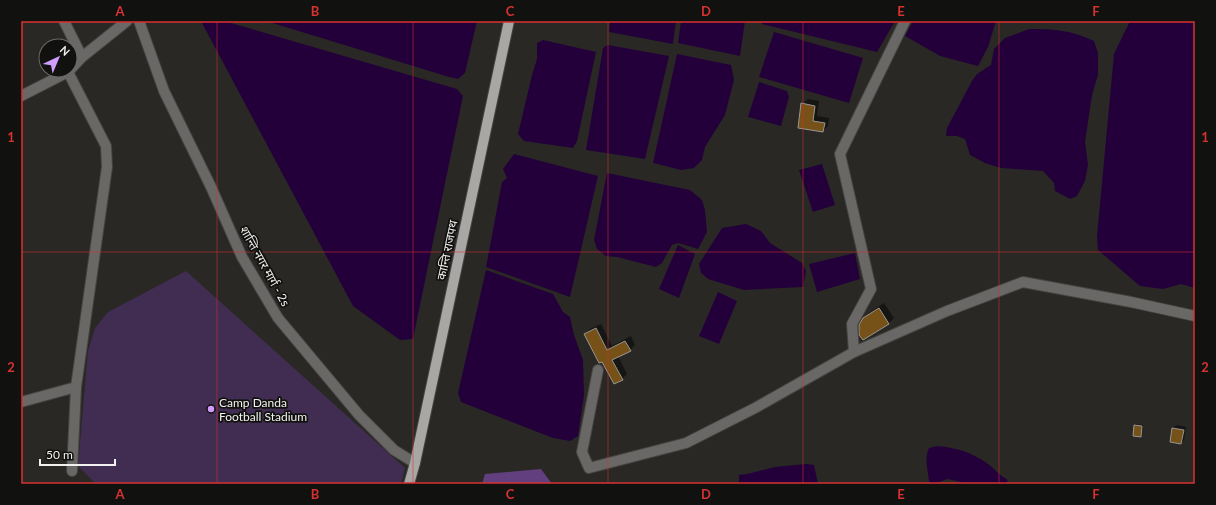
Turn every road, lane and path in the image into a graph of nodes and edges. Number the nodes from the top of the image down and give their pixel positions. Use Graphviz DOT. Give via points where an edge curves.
graph roads {
  1 [pos="64,21"];
  2 [pos="127,21"];
  3 [pos="139,21"];
  4 [pos="509,21"];
  5 [pos="905,21"];
  6 [pos="82,57"];
  7 [pos="78,61"];
  8 [pos="56,78"];
  9 [pos="71,78"];
  10 [pos="21,96"];
  11 [pos="1195,316"];
  12 [pos="854,352"];
  13 [pos="598,370"];
  14 [pos="76,388"];
  15 [pos="21,402"];
  16 [pos="415,463"];
  17 [pos="72,471"];
  18 [pos="409,484"];
  1 -- 6 [label="street"];
  2 -- 6 [label="street"];
  3 -- 16 [label="street, शान्ति नगर मार्ग - 2s" via="164,91 242,257 278,318 359,415 394,450"];
  4 -- 16 [label="main road, कान्ति राजपथ"];
  5 -- 12 [label="street" via="840,154 871,289 852,324"];
  6 -- 7 [label="street"];
  8 -- 10 [label="street"];
  9 -- 14 [label="street" via="106,146 107,166"];
  11 -- 12 [label="street" via="1023,282 947,311"];
  12 -- 13 [label="street" via="686,443 589,468 582,452"];
  14 -- 15 [label="street"];
  14 -- 17 [label="street"];
  16 -- 18 [label="main road, कान्ति राजपथ"];
}
